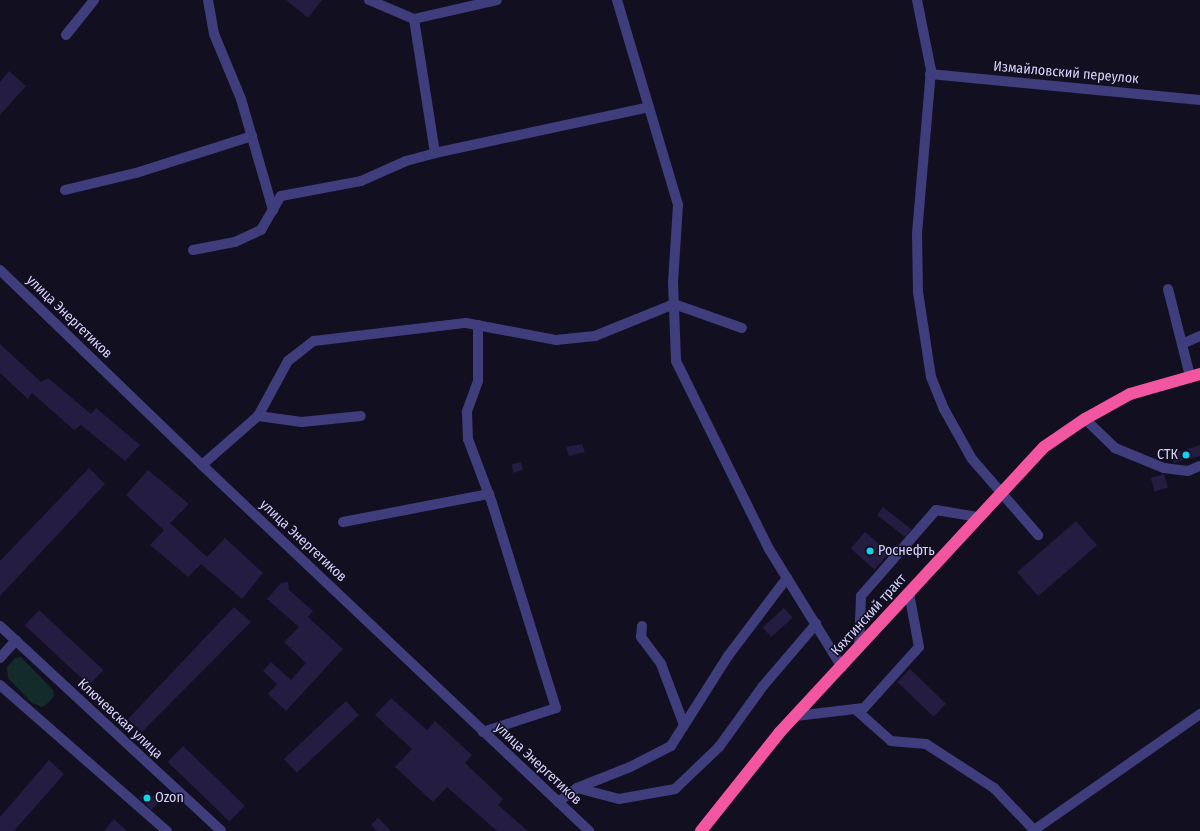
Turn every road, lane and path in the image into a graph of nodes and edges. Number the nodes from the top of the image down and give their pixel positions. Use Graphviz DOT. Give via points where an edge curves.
graph roads {
  1 [pos="94,0"];
  2 [pos="208,0"];
  3 [pos="369,0"];
  4 [pos="497,0"];
  5 [pos="617,0"];
  6 [pos="917,0"];
  7 [pos="414,19"];
  8 [pos="66,35"];
  9 [pos="930,74"];
  10 [pos="1200,100"];
  11 [pos="649,107"];
  12 [pos="252,136"];
  13 [pos="435,153"];
  14 [pos="65,190"];
  15 [pos="273,210"];
  16 [pos="193,250"];
  17 [pos="0,270"];
  18 [pos="1168,289"];
  19 [pos="674,304"];
  20 [pos="478,326"];
  21 [pos="742,328"];
  22 [pos="1200,336"];
  23 [pos="1182,344"];
  24 [pos="1195,375"];
  25 [pos="258,416"];
  26 [pos="361,416"];
  27 [pos="1085,419"];
  28 [pos="202,465"];
  29 [pos="1200,466"];
  30 [pos="999,493"];
  31 [pos="489,494"];
  32 [pos="978,517"];
  33 [pos="343,522"];
  34 [pos="1038,535"];
  35 [pos="786,578"];
  36 [pos="909,593"];
  37 [pos="816,624"];
  38 [pos="0,626"];
  39 [pos="642,626"];
  40 [pos="16,640"];
  41 [pos="859,648"];
  42 [pos="0,658"];
  43 [pos="842,667"];
  44 [pos="0,685"];
  45 [pos="855,709"];
  46 [pos="1200,714"];
  47 [pos="796,716"];
  48 [pos="684,725"];
  49 [pos="484,732"];
  50 [pos="577,788"];
  51 [pos="558,802"];
  52 [pos="164,830"];
  53 [pos="1034,830"];
  54 [pos="222,831"];
  55 [pos="589,831"];
  56 [pos="701,831"];
  1 -- 8 [label="street"];
  2 -- 12 [label="street" via="214,34 241,99"];
  3 -- 7 [label="street"];
  4 -- 7 [label="street"];
  5 -- 11 [label="street"];
  6 -- 9 [label="street" via="929,53"];
  7 -- 13 [label="street"];
  9 -- 10 [label="street, Измайловский переулок"];
  9 -- 30 [label="street" via="918,242 918,292 931,377 944,409 972,459"];
  11 -- 13 [label="street"];
  11 -- 19 [label="street" via="678,205"];
  12 -- 14 [label="street" via="136,173"];
  12 -- 15 [label="street"];
  13 -- 15 [label="street" via="406,161 361,181 281,196"];
  15 -- 16 [label="street" via="261,230 235,242"];
  17 -- 28 [label="street, улица Энергетиков"];
  18 -- 23 [label="street"];
  19 -- 20 [label="street" via="595,336 556,340"];
  19 -- 21 [label="street"];
  19 -- 35 [label="street" via="676,361 769,549"];
  20 -- 25 [label="street" via="466,323 419,327 314,341 288,361"];
  20 -- 31 [label="street" via="478,381 467,412 468,439"];
  22 -- 23 [label="street"];
  23 -- 24 [label="street"];
  24 -- 27 [label="highway, Кяхтинский тракт" via="1130,394"];
  25 -- 26 [label="street" via="302,422"];
  25 -- 28 [label="street"];
  27 -- 29 [label="street" via="1122,451 1164,468 1188,471"];
  27 -- 30 [label="highway, Кяхтинский тракт" via="1044,447"];
  28 -- 49 [label="street, улица Энергетиков"];
  30 -- 32 [label="highway, Кяхтинский тракт"];
  30 -- 34 [label="street"];
  31 -- 33 [label="street"];
  31 -- 49 [label="street" via="556,708"];
  32 -- 36 [label="highway, Кяхтинский тракт"];
  32 -- 41 [label="street" via="936,510 861,596"];
  35 -- 37 [label="street"];
  35 -- 48 [label="street" via="728,656"];
  36 -- 41 [label="highway, Кяхтинский тракт"];
  36 -- 45 [label="street" via="919,647 864,708"];
  37 -- 43 [label="street"];
  37 -- 50 [label="street" via="763,686 719,747 675,788 620,799"];
  38 -- 40 [label="street, Ключевская улица"];
  39 -- 48 [label="street" via="641,637 662,664"];
  40 -- 42 [label="street"];
  40 -- 54 [label="street, Ключевская улица"];
  41 -- 43 [label="highway, Кяхтинский тракт"];
  43 -- 47 [label="highway, Кяхтинский тракт"];
  44 -- 52 [label="street"];
  45 -- 47 [label="street"];
  45 -- 53 [label="street" via="891,741 926,744 994,788"];
  46 -- 53 [label="street"];
  47 -- 56 [label="highway, Кяхтинский тракт"];
  48 -- 50 [label="street" via="671,746 630,767"];
  49 -- 51 [label="street, улица Энергетиков"];
  50 -- 51 [label="street"];
  51 -- 55 [label="street, улица Энергетиков"];
}
